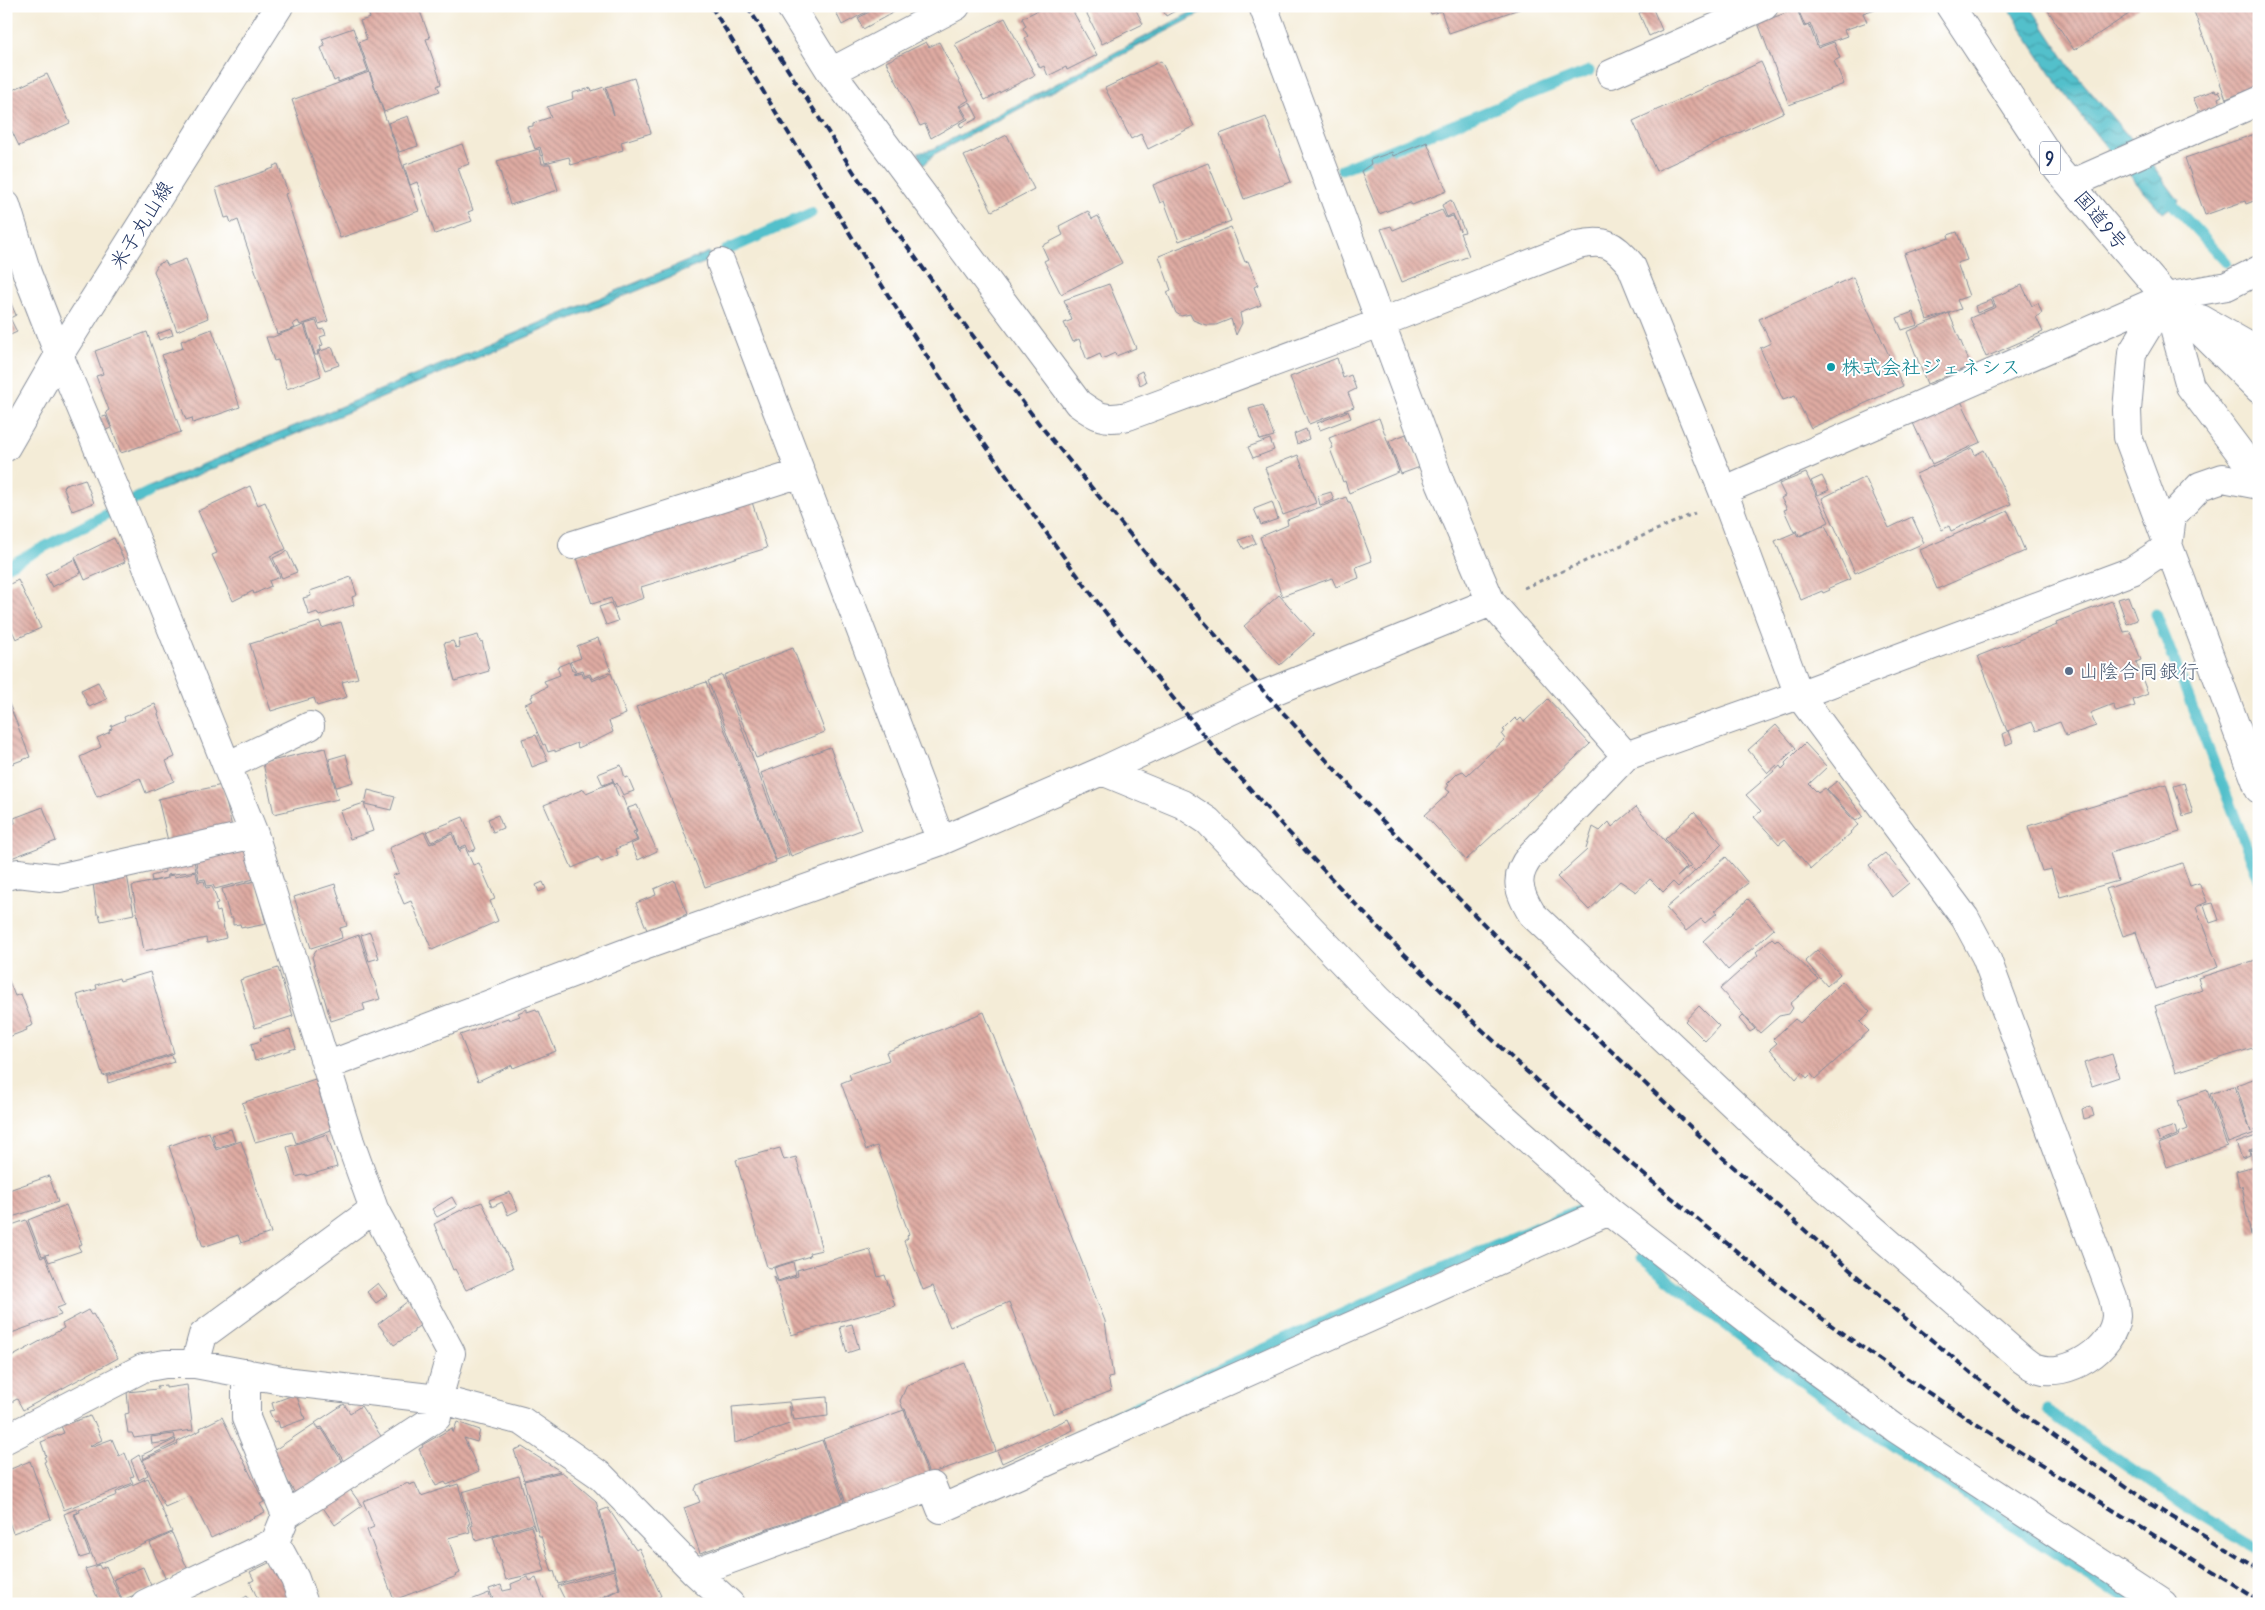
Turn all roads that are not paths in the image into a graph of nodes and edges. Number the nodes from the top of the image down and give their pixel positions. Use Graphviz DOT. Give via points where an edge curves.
graph roads {
  1 [pos="790,6"];
  2 [pos="956,6"];
  3 [pos="1263,6"];
  4 [pos="1764,6"];
  5 [pos="1950,6"];
  6 [pos="277,7"];
  7 [pos="831,72"];
  8 [pos="1611,74"];
  9 [pos="2259,101"];
  10 [pos="2071,184"];
  11 [pos="6,205"];
  12 [pos="721,263"];
  13 [pos="2259,270"];
  14 [pos="2166,298"];
  15 [pos="1380,324"];
  16 [pos="2259,352"];
  17 [pos="59,355"];
  18 [pos="2259,389"];
  19 [pos="6,447"];
  20 [pos="801,473"];
  21 [pos="2259,478"];
  22 [pos="2259,484"];
  23 [pos="1724,496"];
  24 [pos="573,545"];
  25 [pos="2168,547"];
  26 [pos="1491,602"];
  27 [pos="1799,695"];
  28 [pos="310,726"];
  29 [pos="1626,756"];
  30 [pos="227,766"];
  31 [pos="1102,771"];
  32 [pos="2259,789"];
  33 [pos="254,834"];
  34 [pos="941,841"];
  35 [pos="6,876"];
  36 [pos="326,1066"];
  37 [pos="374,1208"];
  38 [pos="1609,1211"];
  39 [pos="195,1364"];
  40 [pos="246,1373"];
  41 [pos="438,1399"];
  42 [pos="6,1439"];
  43 [pos="286,1515"];
  44 [pos="275,1542"];
  45 [pos="695,1572"];
  46 [pos="721,1601"];
  47 [pos="144,1604"];
  48 [pos="304,1604"];
  49 [pos="2163,1604"];
  1 -- 7 [label="main road"];
  2 -- 7 [label="main road"];
  3 -- 15 [label="main road"];
  4 -- 8 [label="main road"];
  5 -- 10 [label="main road, 国道9号 / 9" via="2058,170"];
  6 -- 17 [label="main road, 米子丸山線"];
  7 -- 15 [label="main road" via="1078,403 1091,413 1111,420 1128,416"];
  9 -- 10 [label="main road"];
  10 -- 14 [label="main road, 国道9号 / 9"];
  11 -- 17 [label="main road"];
  12 -- 20 [label="main road"];
  13 -- 14 [label="main road" via="2227,286"];
  14 -- 16 [label="main road, 9"];
  14 -- 18 [label="main road, 国道9号 / 9"];
  14 -- 21 [label="main road, 9" via="2190,386"];
  14 -- 23 [label="main road"];
  14 -- 25 [label="main road" via="2132,353 2127,410 2128,438"];
  15 -- 23 [label="main road" via="1578,245 1594,242 1614,247 1631,265"];
  15 -- 26 [label="main road"];
  17 -- 19 [label="main road, 米子丸山線"];
  17 -- 30 [label="main road"];
  20 -- 24 [label="main road"];
  20 -- 34 [label="main road"];
  22 -- 25 [label="main road" via="2223,478 2200,486 2172,516"];
  23 -- 27 [label="main road"];
  25 -- 27 [label="main road" via="2132,571"];
  25 -- 32 [label="main road"];
  26 -- 29 [label="main road"];
  26 -- 31 [label="main road" via="1266,694"];
  27 -- 29 [label="main road"];
  27 -- 29 [label="main road" via="1965,918 1986,957 2113,1297 2116,1316 2112,1331 2102,1347 2072,1367 2050,1370 2036,1368 2023,1360 1771,1140 1532,914 1522,898 1519,885 1524,865"];
  28 -- 30 [label="main road"];
  30 -- 33 [label="main road"];
  31 -- 34 [label="main road"];
  31 -- 38 [label="main road" via="1182,804 1208,821 1378,999 1481,1097"];
  33 -- 35 [label="main road" via="60,878 18,873"];
  33 -- 36 [label="main road"];
  34 -- 36 [label="main road" via="641,947"];
  36 -- 37 [label="main road"];
  37 -- 39 [label="main road" via="203,1335"];
  37 -- 41 [label="main road" via="451,1353"];
  38 -- 45 [label="main road" via="941,1509 932,1486"];
  38 -- 49 [label="main road" via="1782,1346 1895,1428"];
  39 -- 40 [label="main road"];
  39 -- 42 [label="main road" via="172,1363 143,1368"];
  40 -- 41 [label="main road" via="292,1382"];
  40 -- 43 [label="main road" via="246,1418"];
  41 -- 43 [label="main road" via="437,1417"];
  41 -- 45 [label="main road" via="522,1421 601,1476"];
  43 -- 44 [label="main road"];
  44 -- 47 [label="main road"];
  44 -- 48 [label="main road" via="295,1578"];
  45 -- 46 [label="main road"];
}
